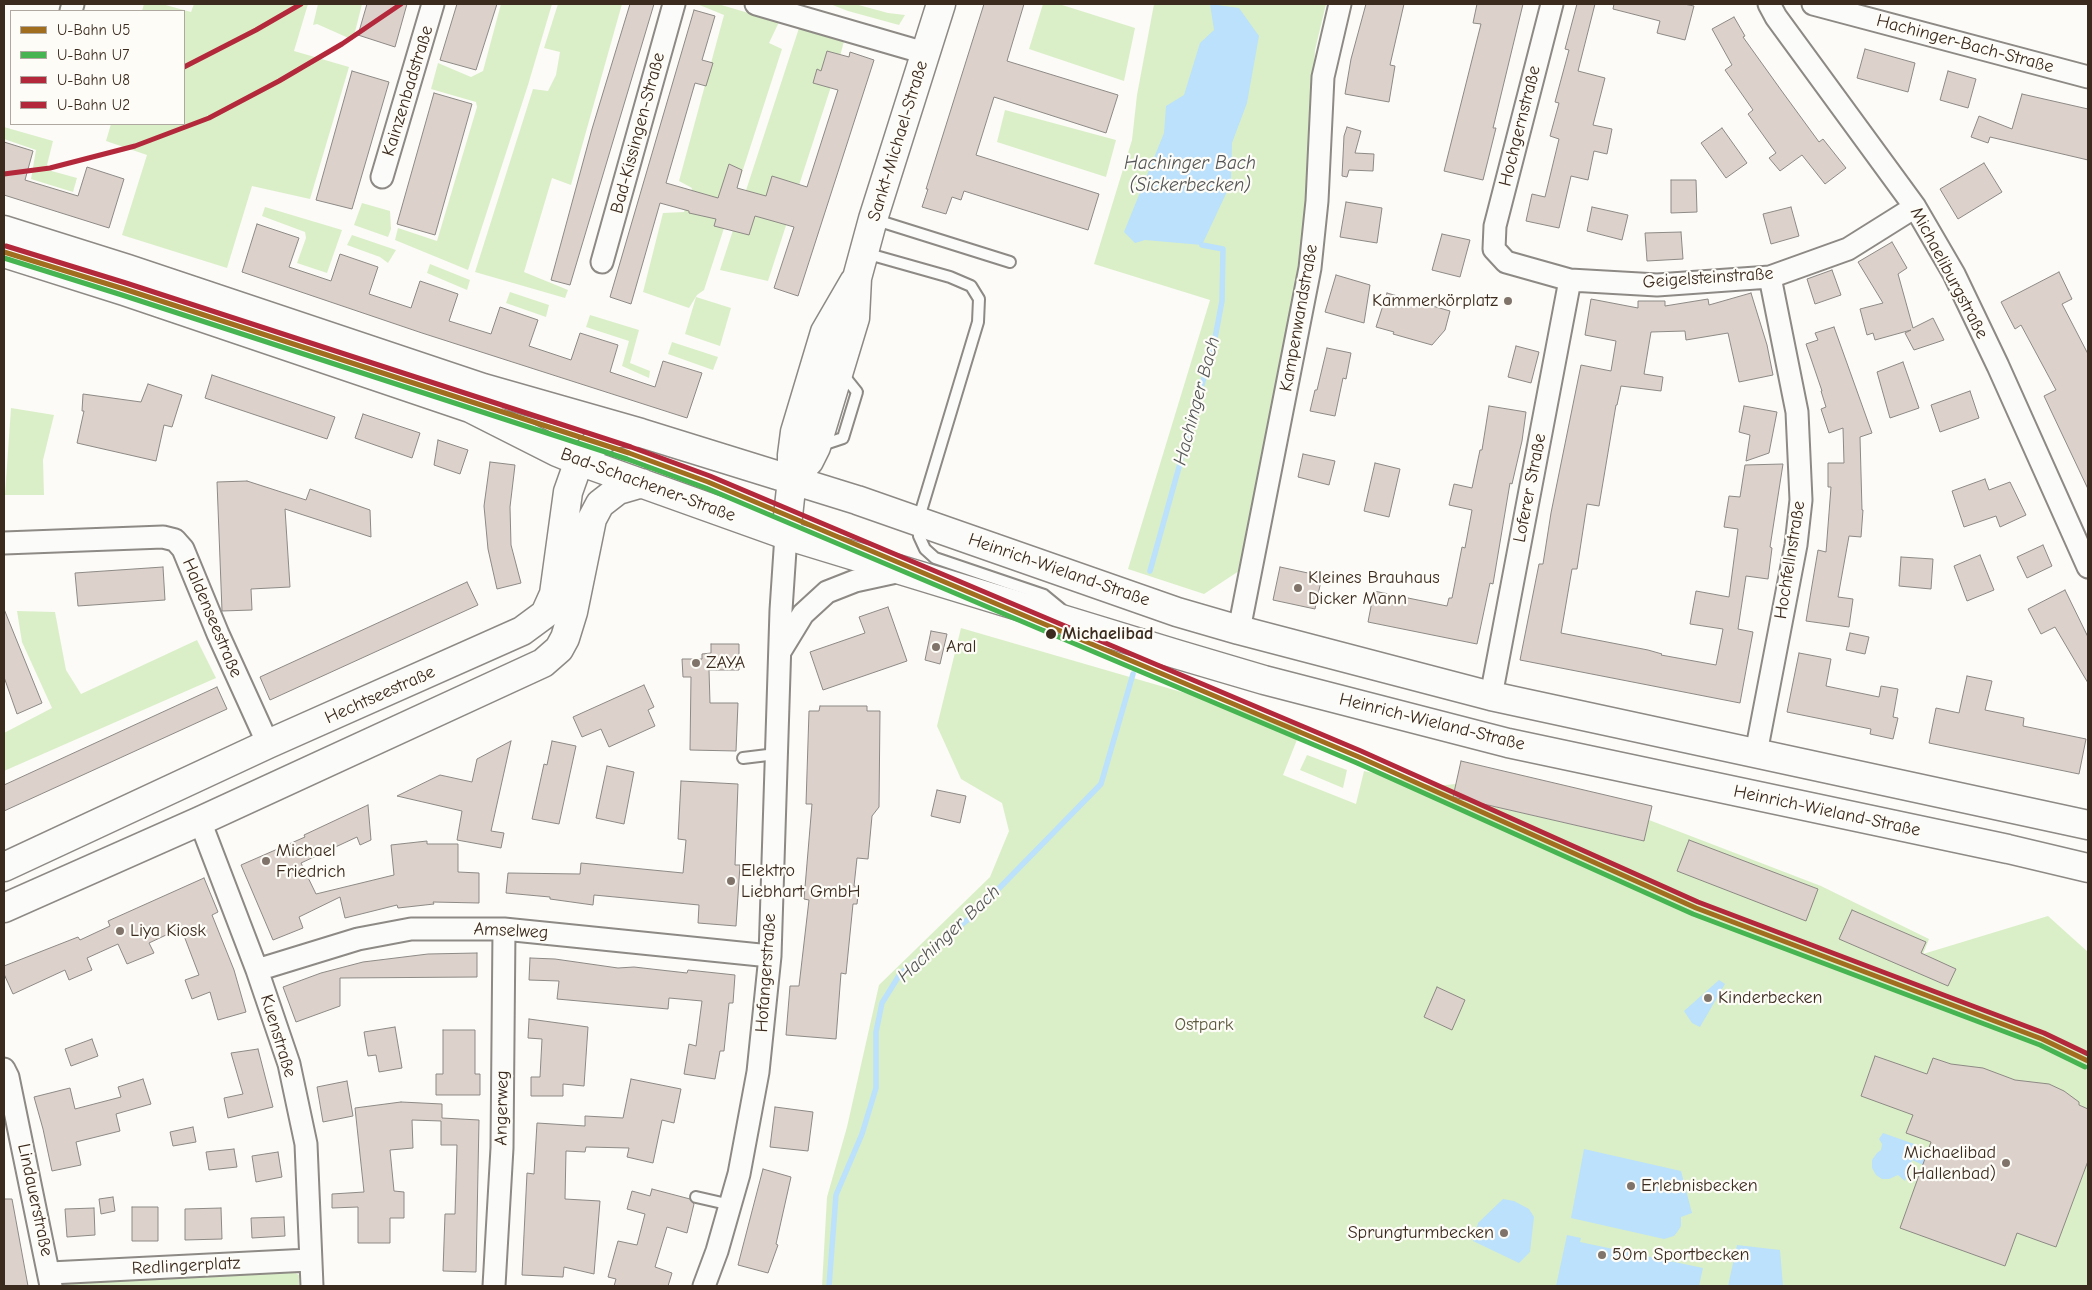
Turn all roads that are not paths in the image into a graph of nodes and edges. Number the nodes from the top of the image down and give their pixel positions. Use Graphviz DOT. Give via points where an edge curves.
graph roads {
  1 [pos="433,4"];
  2 [pos="674,4"];
  3 [pos="756,4"];
  4 [pos="940,4"];
  5 [pos="1340,4"];
  6 [pos="1552,4"];
  7 [pos="1769,4"];
  8 [pos="1814,4"];
  9 [pos="925,54"];
  10 [pos="2088,77"];
  11 [pos="382,177"];
  12 [pos="1915,208"];
  13 [pos="873,219"];
  14 [pos="4,230"];
  15 [pos="1494,249"];
  16 [pos="4,253"];
  17 [pos="602,262"];
  18 [pos="1010,262"];
  19 [pos="860,266"];
  20 [pos="1770,277"];
  21 [pos="1570,280"];
  22 [pos="641,433"];
  23 [pos="579,461"];
  24 [pos="634,480"];
  25 [pos="792,480"];
  26 [pos="918,521"];
  27 [pos="786,535"];
  28 [pos="4,542"];
  29 [pos="2083,544"];
  30 [pos="2088,567"];
  31 [pos="903,571"];
  32 [pos="1081,626"];
  33 [pos="1239,630"];
  34 [pos="779,652"];
  35 [pos="1491,696"];
  36 [pos="268,744"];
  37 [pos="1756,753"];
  38 [pos="776,754"];
  39 [pos="743,758"];
  40 [pos="200,821"];
  41 [pos="2088,825"];
  42 [pos="4,868"];
  43 [pos="2088,868"];
  44 [pos="4,908"];
  45 [pos="504,929"];
  46 [pos="770,956"];
  47 [pos="257,970"];
  48 [pos="4,1069"];
  49 [pos="696,1197"];
  50 [pos="730,1205"];
  51 [pos="309,1260"];
  52 [pos="51,1280"];
  53 [pos="312,1286"];
  54 [pos="494,1286"];
  55 [pos="704,1286"];
  1 -- 11 [label="street, Kainzenbadstraße"];
  2 -- 17 [label="street, Bad-Kissingen-Straße"];
  3 -- 9 [label="street"];
  4 -- 9 [label="main road, Sankt-Michael-Straße"];
  5 -- 33 [label="street, Kampenwandstraße" via="1323,77 1310,268"];
  6 -- 15 [label="street, Hochgernstraße" via="1494,226"];
  7 -- 12 [label="street, Michaeliburgstraße"];
  8 -- 10 [label="street, Hachinger-Bach-Straße"];
  9 -- 13 [label="main road, Sankt-Michael-Straße"];
  12 -- 20 [label="street, Geigelsteinstraße" via="1848,249"];
  12 -- 29 [label="street, Michaeliburgstraße" via="1954,274"];
  13 -- 18 [label="lane"];
  13 -- 19 [label="main road, Sankt-Michael-Straße"];
  14 -- 22 [label="main road" via="483,388"];
  15 -- 21 [label="street, Geigelsteinstraße" via="1506,262"];
  16 -- 23 [label="main road, Bad-Schachener-Straße" via="461,404"];
  19 -- 25 [label="main road, Sankt-Michael-Straße" via="825,332 795,432"];
  19 -- 25 [label="main road, Sankt-Michael-Straße" via="854,318 816,447"];
  19 -- 26 [label="lane" via="950,277 971,286 979,299 978,322"];
  20 -- 21 [label="street, Geigelsteinstraße" via="1658,285"];
  20 -- 37 [label="street, Hochfellnstraße" via="1797,412 1801,500 1796,545"];
  21 -- 35 [label="street, Loferer Straße"];
  22 -- 23 [label="main road, Hechtseestraße" via="614,433 595,444"];
  22 -- 24 [label="main road" via="618,445 615,455 618,466"];
  22 -- 25 [label="main road"];
  23 -- 24 [label="main road, Bad-Schachener-Straße"];
  23 -- 36 [label="main road, Hechtseestraße" via="568,492 554,594 545,614 522,631"];
  24 -- 27 [label="main road, Bad-Schachener-Straße"];
  24 -- 40 [label="main road" via="600,504 592,519 569,627 562,644 551,657 530,670"];
  25 -- 26 [label="main road, Heinrich-Wieland-Straße"];
  25 -- 27 [label="main road, Sankt-Michael-Straße"];
  26 -- 32 [label="lane" via="919,536 925,549 935,558 1044,595"];
  26 -- 33 [label="main road, Heinrich-Wieland-Straße" via="1177,612"];
  27 -- 31 [label="main road, Heinrich-Wieland-Straße"];
  27 -- 34 [label="street, Hofangerstraße"];
  28 -- 36 [label="street, Haldenseestraße" via="163,537 175,540 183,549"];
  29 -- 30 [label="street, Michaeliburgstraße"];
  31 -- 32 [label="main road, Heinrich-Wieland-Straße"];
  31 -- 34 [label="street" via="855,580 828,592 803,614"];
  32 -- 43 [label="main road, Heinrich-Wieland-Straße" via="1264,680 1500,740"];
  33 -- 35 [label="main road, Heinrich-Wieland-Straße"];
  34 -- 38 [label="street, Hofangerstraße"];
  35 -- 37 [label="main road, Heinrich-Wieland-Straße"];
  36 -- 42 [label="main road, Hechtseestraße"];
  37 -- 41 [label="main road, Heinrich-Wieland-Straße"];
  38 -- 39 [label="lane"];
  38 -- 46 [label="street, Hofangerstraße"];
  40 -- 44 [label="main road"];
  40 -- 47 [label="street, Kuenstraße"];
  45 -- 46 [label="street, Amselweg"];
  45 -- 47 [label="street, Amselweg" via="411,929 358,939"];
  45 -- 54 [label="street, Angerweg" via="502,1148"];
  46 -- 50 [label="street, Hofangerstraße" via="758,1072 744,1155"];
  47 -- 51 [label="street, Kuenstraße" via="289,1064 306,1144"];
  48 -- 52 [label="street, Lindauerstraße"];
  49 -- 50 [label="lane"];
  50 -- 55 [label="street, Hofangerstraße"];
  51 -- 52 [label="street, Redlingerplatz"];
  51 -- 53 [label="street"];
}
